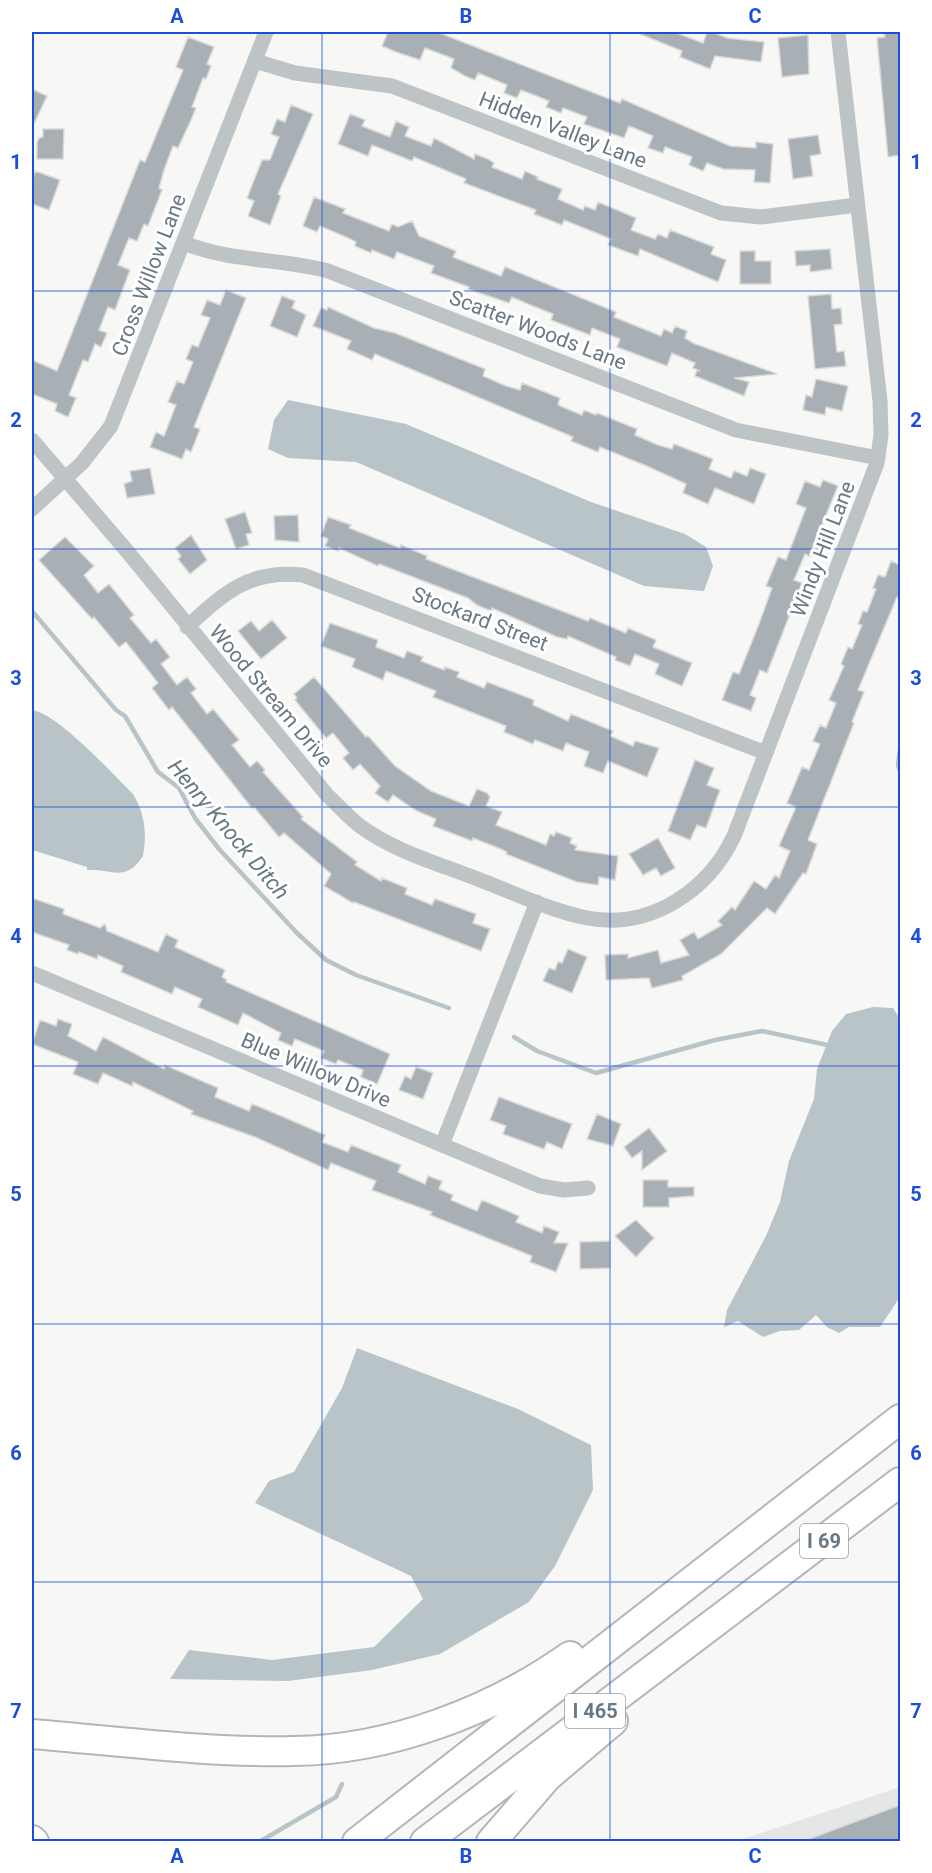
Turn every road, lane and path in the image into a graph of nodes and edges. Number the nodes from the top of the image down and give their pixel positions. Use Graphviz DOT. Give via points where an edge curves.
graph roads {
  1 [pos="266,32"];
  2 [pos="838,32"];
  3 [pos="255,61"];
  4 [pos="857,205"];
  5 [pos="184,243"];
  6 [pos="32,440"];
  7 [pos="878,458"];
  8 [pos="66,478"];
  9 [pos="32,509"];
  10 [pos="187,627"];
  11 [pos="766,753"];
  12 [pos="537,902"];
  13 [pos="32,973"];
  14 [pos="442,1145"];
  15 [pos="588,1188"];
  16 [pos="900,1419"];
  17 [pos="890,1490"];
  18 [pos="768,1584"];
  19 [pos="670,1595"];
  20 [pos="32,1734"];
  21 [pos="357,1842"];
  22 [pos="424,1842"];
  23 [pos="491,1842"];
  1 -- 3 [label="street, Cross Willow Lane"];
  2 -- 4 [label="street, Windy Hill Lane"];
  3 -- 4 [label="street, Hidden Valley Lane" via="295,73 392,86 721,213 761,217"];
  3 -- 5 [label="street, Cross Willow Lane"];
  4 -- 7 [label="street, Windy Hill Lane" via="880,401"];
  5 -- 7 [label="street, Scatter Woods Lane" via="219,255 328,271 736,430"];
  5 -- 8 [label="street, Cross Willow Lane" via="111,426"];
  6 -- 8 [label="street, Wood Stream Drive"];
  7 -- 11 [label="street, Windy Hill Lane"];
  8 -- 9 [label="street, Cross Willow Lane"];
  8 -- 10 [label="street, Wood Stream Drive"];
  10 -- 11 [label="street, Stockard Street" via="218,599 249,580 272,574 303,575"];
  10 -- 12 [label="street, Wood Stream Drive" via="327,795 360,825 400,848"];
  11 -- 12 [label="street, Windy Hill Lane" via="726,853 706,878 677,901 648,914 616,920 585,918"];
  12 -- 14 [label="street"];
  13 -- 14 [label="street, Blue Willow Drive"];
  14 -- 15 [label="street, Blue Willow Drive" via="540,1186"];
  16 -- 19 [label="highway, I 465"];
  17 -- 18 [label="highway, I 69"];
  18 -- 22 [label="highway, I 465"];
  18 -- 23 [label="highway" via="683,1665 547,1777"];
  19 -- 20 [label="highway" via="510,1693 418,1730 390,1737 296,1751"];
  19 -- 21 [label="highway, I 465" via="598,1657"];
}
